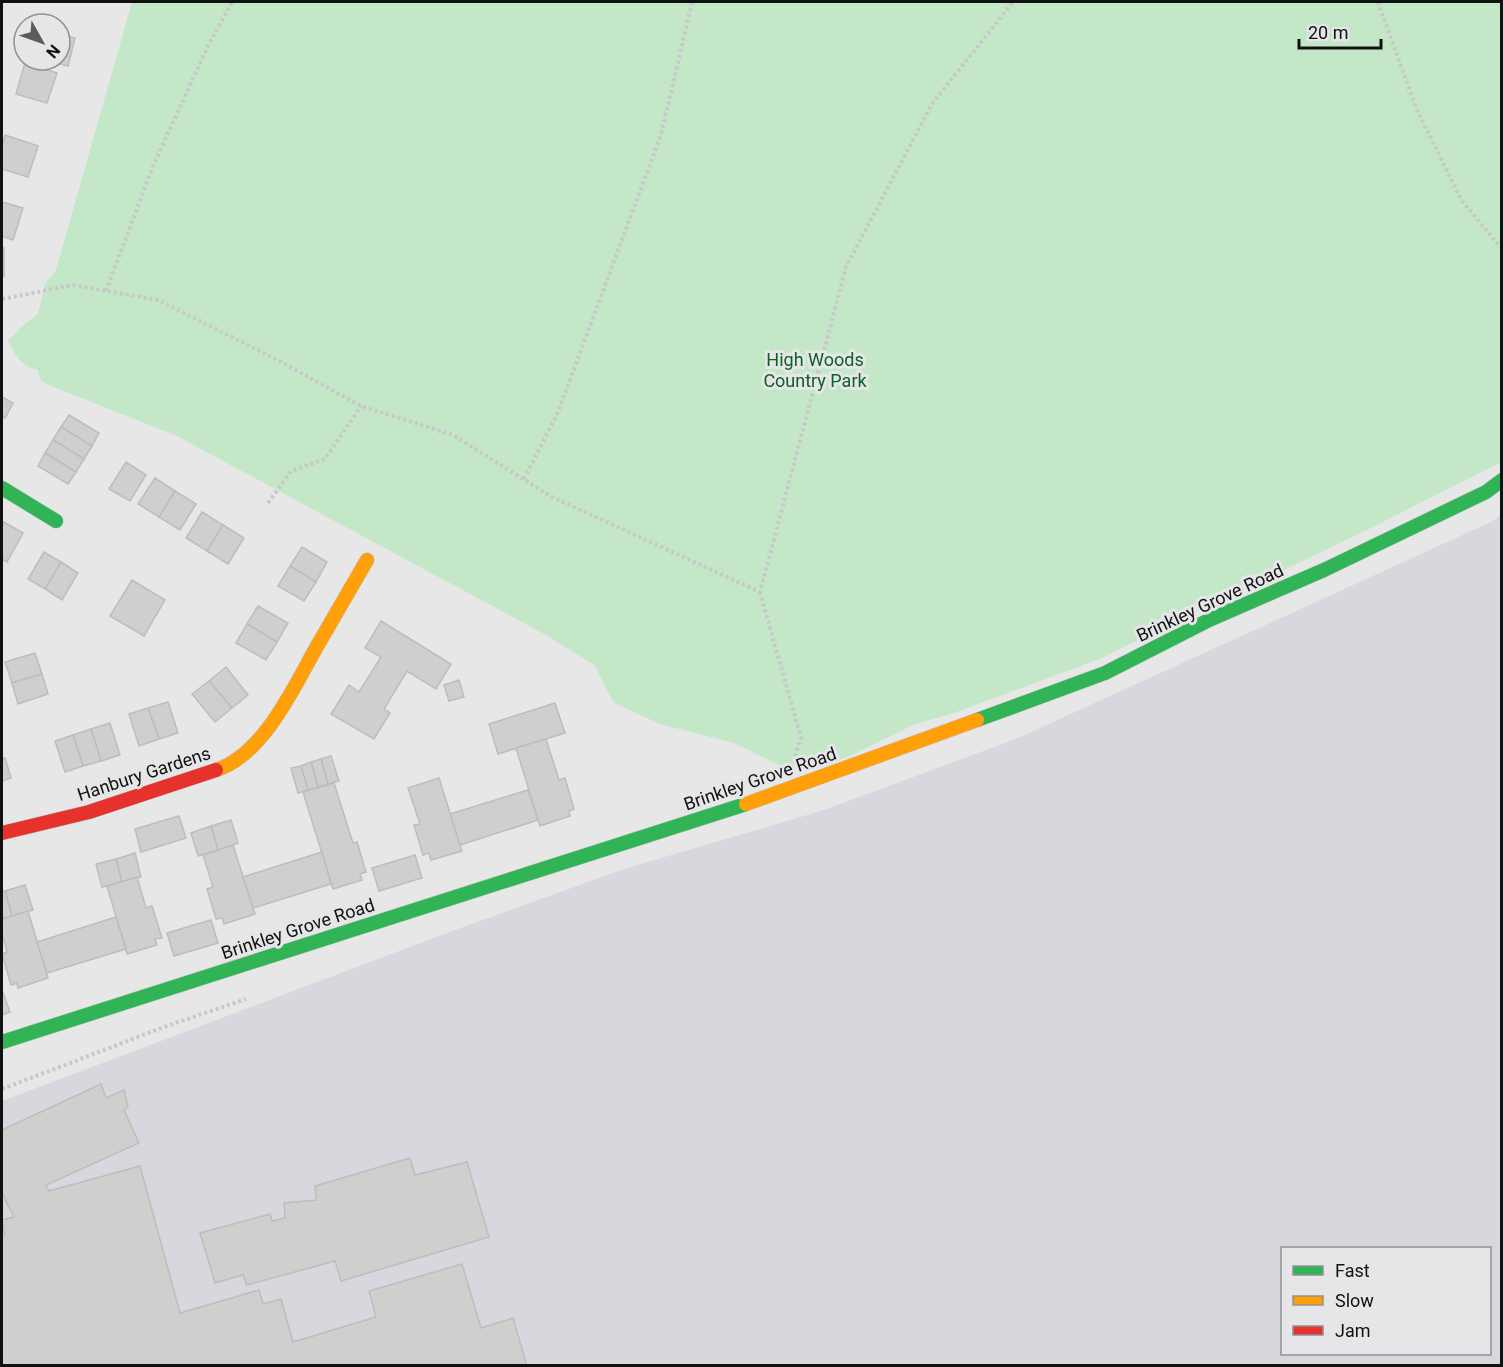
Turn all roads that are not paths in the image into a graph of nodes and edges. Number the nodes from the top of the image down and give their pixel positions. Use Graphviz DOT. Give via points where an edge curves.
graph roads {
  1 [pos="1502,480"];
  2 [pos="2,488"];
  3 [pos="56,521"];
  4 [pos="367,560"];
  5 [pos="2,833"];
  6 [pos="2,1042"];
  1 -- 6 [label="street, Brinkley Grove Road" via="1486,492 1209,620 1105,673 781,793"];
  2 -- 3 [label="street"];
  4 -- 5 [label="street, Hanbury Gardens" via="281,710 252,747 226,767 89,812"];
}
